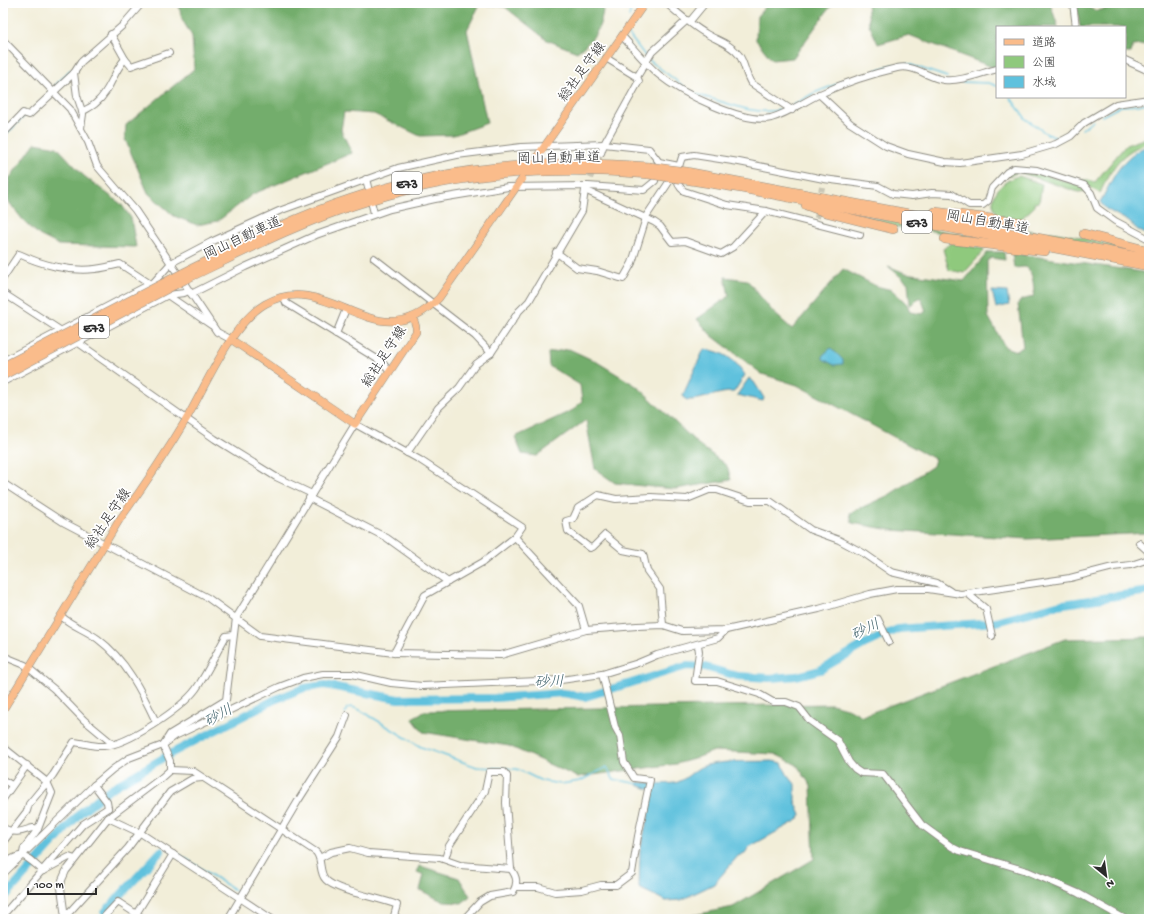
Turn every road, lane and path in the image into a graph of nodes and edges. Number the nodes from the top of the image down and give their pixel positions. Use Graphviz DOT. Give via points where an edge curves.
graph roads {
  1 [pos="645,3"];
  2 [pos="666,3"];
  3 [pos="705,3"];
  4 [pos="1072,3"];
  5 [pos="140,4"];
  6 [pos="688,21"];
  7 [pos="1076,26"];
  8 [pos="111,34"];
  9 [pos="622,36"];
  10 [pos="3,40"];
  11 [pos="169,54"];
  12 [pos="606,58"];
  13 [pos="124,59"];
  14 [pos="648,60"];
  15 [pos="1126,60"];
  16 [pos="996,69"];
  17 [pos="1149,71"];
  18 [pos="74,73"];
  19 [pos="637,77"];
  20 [pos="53,90"];
  21 [pos="820,94"];
  22 [pos="1149,99"];
  23 [pos="790,108"];
  24 [pos="82,112"];
  25 [pos="81,128"];
  26 [pos="3,134"];
  27 [pos="604,144"];
  28 [pos="544,147"];
  29 [pos="601,152"];
  30 [pos="539,154"];
  31 [pos="659,162"];
  32 [pos="681,175"];
  33 [pos="590,178"];
  34 [pos="366,179"];
  35 [pos="522,179"];
  36 [pos="824,179"];
  37 [pos="655,181"];
  38 [pos="669,182"];
  39 [pos="368,187"];
  40 [pos="516,187"];
  41 [pos="822,187"];
  42 [pos="586,188"];
  43 [pos="786,196"];
  44 [pos="842,200"];
  45 [pos="372,205"];
  46 [pos="766,211"];
  47 [pos="374,214"];
  48 [pos="646,218"];
  49 [pos="1024,223"];
  50 [pos="893,229"];
  51 [pos="1084,234"];
  52 [pos="860,235"];
  53 [pos="945,239"];
  54 [pos="1149,239"];
  55 [pos="1149,251"];
  56 [pos="556,252"];
  57 [pos="374,258"];
  58 [pos="1149,259"];
  59 [pos="1125,262"];
  60 [pos="171,263"];
  61 [pos="1149,266"];
  62 [pos="184,276"];
  63 [pos="3,278"];
  64 [pos="150,283"];
  65 [pos="190,292"];
  66 [pos="3,293"];
  67 [pos="168,295"];
  68 [pos="284,297"];
  69 [pos="433,304"];
  70 [pos="346,309"];
  71 [pos="413,317"];
  72 [pos="213,325"];
  73 [pos="60,330"];
  74 [pos="336,334"];
  75 [pos="232,340"];
  76 [pos="77,342"];
  77 [pos="491,354"];
  78 [pos="3,361"];
  79 [pos="3,367"];
  80 [pos="389,372"];
  81 [pos="3,375"];
  82 [pos="3,382"];
  83 [pos="187,418"];
  84 [pos="355,424"];
  85 [pos="407,453"];
  86 [pos="3,483"];
  87 [pos="310,496"];
  88 [pos="515,537"];
  89 [pos="105,543"];
  90 [pos="1139,543"];
  91 [pos="1149,552"];
  92 [pos="1149,559"];
  93 [pos="448,582"];
  94 [pos="951,593"];
  95 [pos="967,593"];
  96 [pos="61,616"];
  97 [pos="236,618"];
  98 [pos="878,619"];
  99 [pos="663,625"];
  100 [pos="586,630"];
  101 [pos="726,630"];
  102 [pos="233,634"];
  103 [pos="992,636"];
  104 [pos="889,642"];
  105 [pos="698,645"];
  106 [pos="394,653"];
  107 [pos="3,656"];
  108 [pos="29,669"];
  109 [pos="603,677"];
  110 [pos="3,710"];
  111 [pos="346,715"];
  112 [pos="156,722"];
  113 [pos="113,744"];
  114 [pos="3,747"];
  115 [pos="164,747"];
  116 [pos="27,766"];
  117 [pos="170,770"];
  118 [pos="202,778"];
  119 [pos="3,780"];
  120 [pos="47,782"];
  121 [pos="94,785"];
  122 [pos="12,786"];
  123 [pos="3,799"];
  124 [pos="108,808"];
  125 [pos="108,818"];
  126 [pos="103,824"];
  127 [pos="3,828"];
  128 [pos="38,829"];
  129 [pos="280,830"];
  130 [pos="10,832"];
  131 [pos="140,833"];
  132 [pos="3,842"];
  133 [pos="23,854"];
  134 [pos="173,854"];
  135 [pos="320,858"];
  136 [pos="75,859"];
  137 [pos="445,859"];
  138 [pos="3,866"];
  139 [pos="510,869"];
  140 [pos="43,871"];
  141 [pos="3,874"];
  142 [pos="516,887"];
  143 [pos="241,898"];
  144 [pos="3,915"];
  145 [pos="135,917"];
  146 [pos="64,918"];
  147 [pos="102,919"];
  148 [pos="144,919"];
  149 [pos="228,919"];
  150 [pos="272,919"];
  151 [pos="399,919"];
  152 [pos="464,919"];
  153 [pos="1125,919"];
  1 -- 9 [label="main road, 総社足守線"];
  2 -- 6 [label="street"];
  3 -- 6 [label="street"];
  4 -- 7 [label="street"];
  5 -- 8 [label="street" via="122,26"];
  6 -- 14 [label="street" via="652,52"];
  6 -- 23 [label="street" via="736,51 751,83"];
  8 -- 13 [label="street"];
  8 -- 18 [label="street" via="81,62"];
  9 -- 12 [label="main road, 総社足守線"];
  9 -- 14 [label="street"];
  10 -- 20 [label="street"];
  11 -- 13 [label="street" via="131,66"];
  12 -- 19 [label="street"];
  12 -- 28 [label="main road, 総社足守線"];
  13 -- 24 [label="street" via="116,68 103,95"];
  14 -- 19 [label="street"];
  14 -- 23 [label="street" via="658,75 713,106 734,113 769,118"];
  15 -- 17 [label="street"];
  16 -- 21 [label="street" via="944,80 904,67 858,79"];
  18 -- 20 [label="street"];
  18 -- 24 [label="street"];
  19 -- 27 [label="street" via="638,86"];
  20 -- 25 [label="street" via="70,109"];
  20 -- 26 [label="street" via="29,115 23,113"];
  21 -- 22 [label="street" via="850,123 871,138 898,151 945,162 964,163 1022,154 1064,140 1084,123 1116,104"];
  21 -- 23 [label="street"];
  24 -- 25 [label="street"];
  25 -- 60 [label="street" via="97,166 135,210"];
  27 -- 28 [label="street"];
  27 -- 29 [label="street"];
  27 -- 31 [label="street" via="649,149"];
  28 -- 30 [label="main road, 総社足守線"];
  28 -- 34 [label="street" via="521,147 456,155 398,168"];
  31 -- 32 [label="street"];
  31 -- 37 [label="street"];
  32 -- 36 [label="street" via="682,157 694,155"];
  32 -- 38 [label="street"];
  32 -- 43 [label="highway, 岡山自動車道 / E73"];
  32 -- 44 [label="highway, 岡山自動車道 / E73"];
  32 -- 46 [label="street" via="679,188 684,191 727,205"];
  32 -- 62 [label="highway, 岡山自動車道 / E73, bridge" via="649,170 545,170 436,183 398,192 320,217"];
  33 -- 42 [label="street"];
  34 -- 39 [label="street"];
  34 -- 60 [label="street" via="279,211"];
  35 -- 40 [label="main road, 総社足守線"];
  36 -- 41 [label="street"];
  36 -- 54 [label="street" via="878,186 893,194 952,194 969,205 983,205 988,201 992,188 1006,172 1014,168 1037,170 1084,185 1091,193 1097,208"];
  37 -- 38 [label="street"];
  37 -- 42 [label="street" via="644,190"];
  38 -- 48 [label="street"];
  40 -- 42 [label="street"];
  40 -- 47 [label="street" via="435,199"];
  40 -- 69 [label="main road, 総社足守線"];
  42 -- 48 [label="street"];
  42 -- 56 [label="street" via="582,211"];
  43 -- 50 [label="highway" via="825,212"];
  43 -- 59 [label="highway, 岡山自動車道 / E73"];
  44 -- 49 [label="highway"];
  44 -- 58 [label="highway, 岡山自動車道 / E73"];
  45 -- 47 [label="street"];
  46 -- 48 [label="street" via="733,247 721,254 685,241 672,242 660,226"];
  46 -- 52 [label="street" via="816,221"];
  47 -- 65 [label="street" via="316,235"];
  48 -- 56 [label="street" via="632,263 623,279 577,268"];
  51 -- 55 [label="highway"];
  53 -- 59 [label="highway"];
  56 -- 77 [label="street" via="529,301 519,311"];
  57 -- 69 [label="street"];
  59 -- 61 [label="highway, 岡山自動車道 / E73"];
  60 -- 64 [label="street" via="154,282"];
  60 -- 65 [label="street"];
  62 -- 79 [label="highway, 岡山自動車道 / E73, bridge"];
  62 -- 81 [label="highway, 岡山自動車道 / E73, bridge"];
  63 -- 64 [label="street" via="19,254 37,263 54,267 87,270 120,264"];
  64 -- 67 [label="street"];
  64 -- 73 [label="street"];
  65 -- 67 [label="street"];
  65 -- 72 [label="street"];
  66 -- 73 [label="street"];
  67 -- 72 [label="street"];
  67 -- 76 [label="street"];
  68 -- 70 [label="main road, 総社足守線" via="317,297"];
  68 -- 74 [label="street" via="286,302"];
  68 -- 75 [label="main road, 総社足守線" via="270,301 254,311"];
  69 -- 71 [label="main road, 総社足守線"];
  69 -- 77 [label="street" via="475,336"];
  70 -- 71 [label="main road, 総社足守線" via="362,317 386,321"];
  70 -- 74 [label="street"];
  71 -- 80 [label="main road, 総社足守線" via="416,332"];
  72 -- 75 [label="street" via="217,332"];
  73 -- 76 [label="street"];
  73 -- 78 [label="street"];
  74 -- 80 [label="street" via="382,362"];
  75 -- 83 [label="main road, 総社足守線"];
  75 -- 84 [label="main road"];
  76 -- 82 [label="street"];
  76 -- 83 [label="street"];
  77 -- 85 [label="street" via="476,364 459,388 438,408"];
  80 -- 84 [label="main road, 総社足守線"];
  83 -- 87 [label="street" via="216,439"];
  83 -- 89 [label="main road, 総社足守線"];
  84 -- 85 [label="street"];
  84 -- 87 [label="street"];
  85 -- 88 [label="street" via="522,527"];
  86 -- 89 [label="street" via="63,522"];
  87 -- 93 [label="street" via="387,538"];
  87 -- 97 [label="street"];
  88 -- 93 [label="street" via="483,562"];
  88 -- 100 [label="street" via="579,606"];
  89 -- 96 [label="main road, 総社足守線"];
  89 -- 97 [label="street" via="184,584"];
  90 -- 91 [label="street"];
  92 -- 95 [label="street" via="1070,578"];
  93 -- 106 [label="street" via="425,595"];
  94 -- 95 [label="street"];
  94 -- 99 [label="street" via="937,583 891,572 839,540 811,530 770,501 750,501 717,490 709,490 687,499 616,499 598,495 578,508 573,519 566,520 568,531 590,548 605,535 623,550 643,554 647,571 660,588"];
  94 -- 101 [label="street" via="928,589 897,589"];
  95 -- 103 [label="street" via="986,609"];
  96 -- 108 [label="main road, 総社足守線"];
  96 -- 112 [label="street" via="71,625 100,640 125,667 137,682"];
  97 -- 102 [label="street"];
  97 -- 106 [label="street" via="254,633 268,638"];
  98 -- 104 [label="street"];
  99 -- 100 [label="street"];
  99 -- 101 [label="street" via="682,631"];
  100 -- 106 [label="street" via="501,655"];
  101 -- 105 [label="street" via="718,638"];
  102 -- 112 [label="street" via="226,636 196,689 178,707"];
  102 -- 115 [label="street" via="226,700 170,734"];
  105 -- 109 [label="street" via="657,655"];
  105 -- 153 [label="street" via="695,681 717,681 759,694 773,702 786,702 799,707 810,721 838,741 854,768 861,773 883,774 914,816 941,840 960,851 1027,871 1078,893"];
  107 -- 108 [label="street"];
  108 -- 110 [label="main road, 総社足守線"];
  108 -- 113 [label="street"];
  109 -- 115 [label="street" via="422,686 391,683 352,674 323,674 279,687 175,736"];
  109 -- 142 [label="street" via="615,727 620,736 625,764 634,778 649,778 650,782 632,873 612,886 601,885 582,890 555,892 538,887"];
  111 -- 129 [label="street" via="339,737"];
  112 -- 113 [label="street"];
  113 -- 120 [label="street" via="103,746 74,742"];
  114 -- 116 [label="street"];
  115 -- 117 [label="street" via="170,761"];
  115 -- 121 [label="street" via="129,758"];
  116 -- 120 [label="street"];
  116 -- 122 [label="street"];
  117 -- 118 [label="street" via="194,772"];
  117 -- 125 [label="street"];
  118 -- 129 [label="street"];
  118 -- 131 [label="street" via="192,778 170,792"];
  119 -- 122 [label="street"];
  120 -- 128 [label="street" via="52,793"];
  120 -- 130 [label="street"];
  121 -- 124 [label="street" via="107,802"];
  121 -- 133 [label="street"];
  122 -- 123 [label="street"];
  124 -- 126 [label="street" via="98,819"];
  124 -- 140 [label="street" via="83,824"];
  125 -- 126 [label="street"];
  125 -- 131 [label="street"];
  126 -- 136 [label="street"];
  127 -- 130 [label="street"];
  128 -- 130 [label="street" via="21,833"];
  128 -- 133 [label="street" via="24,848"];
  129 -- 135 [label="street" via="316,852"];
  129 -- 143 [label="street"];
  130 -- 132 [label="street"];
  131 -- 134 [label="street"];
  131 -- 146 [label="street"];
  133 -- 138 [label="street" via="18,854"];
  133 -- 140 [label="street"];
  133 -- 141 [label="street"];
  134 -- 143 [label="street"];
  134 -- 145 [label="street"];
  135 -- 137 [label="street" via="331,852 350,848 368,853"];
  135 -- 151 [label="street" via="323,876 332,885 397,905 394,916"];
  136 -- 140 [label="street" via="69,857"];
  136 -- 146 [label="street" via="62,880"];
  137 -- 139 [label="street" via="460,865"];
  137 -- 139 [label="street" via="449,846 485,791 489,772 504,772 507,776"];
  139 -- 142 [label="street" via="517,879"];
  140 -- 144 [label="street"];
  142 -- 152 [label="street" via="510,894 493,896 480,902"];
  143 -- 149 [label="street"];
  143 -- 150 [label="street"];
  145 -- 147 [label="street" via="118,902"];
  145 -- 148 [label="street"];
}
